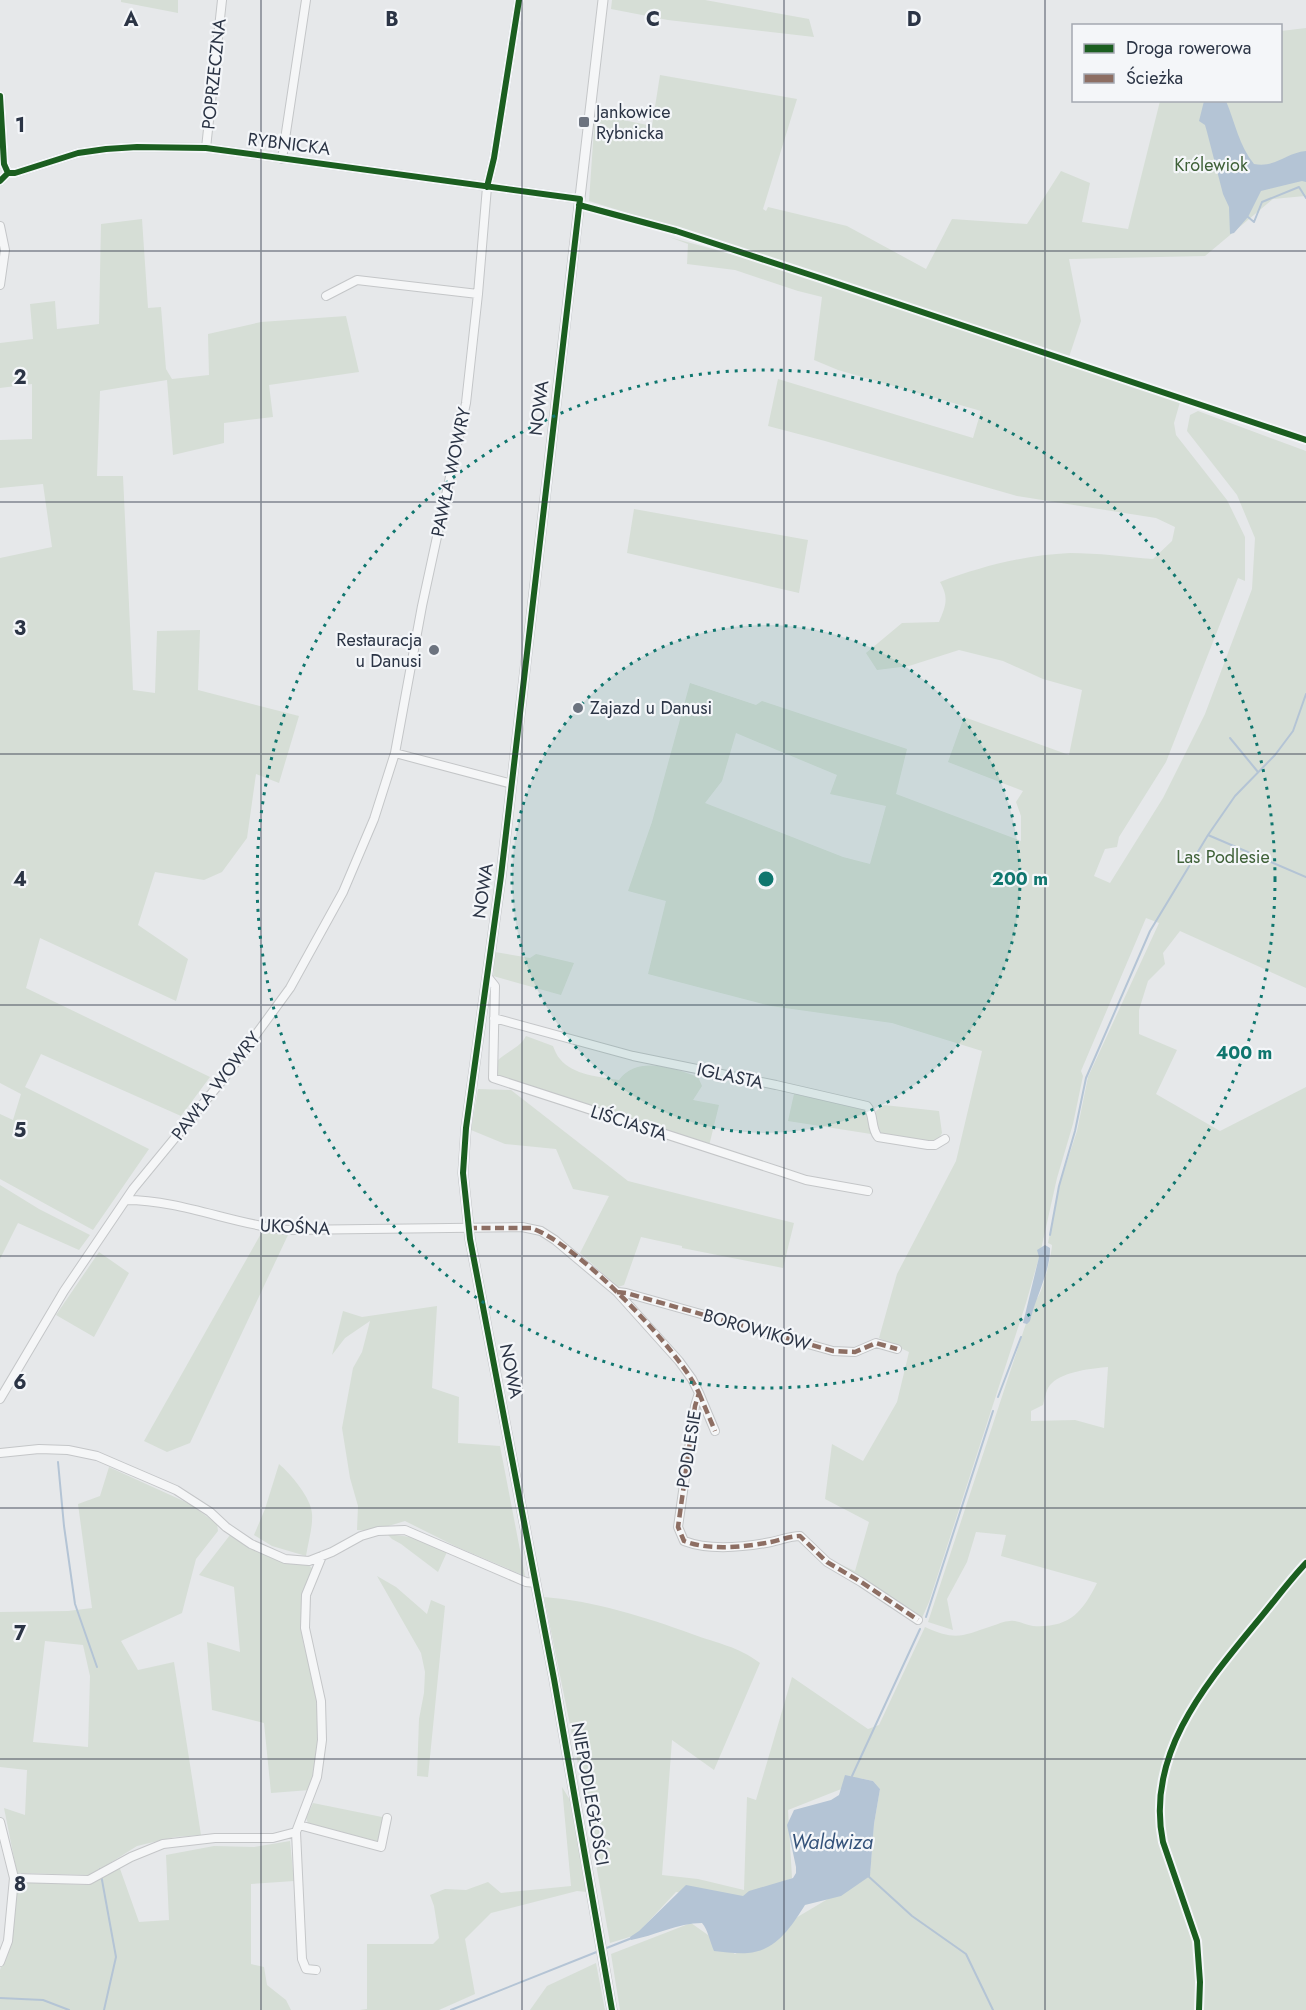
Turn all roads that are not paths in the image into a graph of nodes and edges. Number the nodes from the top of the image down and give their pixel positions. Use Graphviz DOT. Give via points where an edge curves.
graph roads {
  1 [pos="222,0"];
  2 [pos="306,0"];
  3 [pos="519,0"];
  4 [pos="603,0"];
  5 [pos="0,96"];
  6 [pos="206,148"];
  7 [pos="282,159"];
  8 [pos="8,173"];
  9 [pos="0,181"];
  10 [pos="487,187"];
  11 [pos="580,199"];
  12 [pos="0,226"];
  13 [pos="0,285"];
  14 [pos="478,294"];
  15 [pos="326,296"];
  16 [pos="395,753"];
  17 [pos="512,784"];
  18 [pos="487,976"];
  19 [pos="494,1018"];
  20 [pos="945,1139"];
  21 [pos="868,1191"];
  22 [pos="126,1200"];
  23 [pos="468,1228"];
  24 [pos="617,1292"];
  25 [pos="897,1349"];
  26 [pos="699,1393"];
  27 [pos="0,1399"];
  28 [pos="715,1431"];
  29 [pos="0,1453"];
  30 [pos="322,1556"];
  31 [pos="536,1583"];
  32 [pos="918,1620"];
  33 [pos="387,1818"];
  34 [pos="0,1821"];
  35 [pos="298,1828"];
  36 [pos="14,1878"];
  37 [pos="0,1962"];
  38 [pos="316,1970"];
  39 [pos="612,2010"];
  1 -- 6 [label="street, POPRZECZNA"];
  2 -- 7 [label="street"];
  3 -- 10 [label="street, PAWŁA WOWRY"];
  4 -- 11 [label="street, NOWA"];
  5 -- 8 [label="street" via="4,164"];
  6 -- 7 [label="street, RYBNICKA"];
  6 -- 8 [label="street, RYBNICKA" via="106,149"];
  7 -- 10 [label="street, RYBNICKA"];
  8 -- 9 [label="street"];
  10 -- 11 [label="street, RYBNICKA"];
  10 -- 14 [label="street, PAWŁA WOWRY"];
  11 -- 17 [label="street, NOWA"];
  12 -- 13 [label="street" via="4,250"];
  14 -- 15 [label="street" via="357,280"];
  14 -- 16 [label="street, PAWŁA WOWRY" via="466,403"];
  16 -- 17 [label="street"];
  16 -- 22 [label="street, PAWŁA WOWRY" via="374,819 343,892 290,988 225,1077"];
  17 -- 18 [label="street, NOWA"];
  18 -- 19 [label="street, LIŚCIASTA" via="495,986"];
  18 -- 23 [label="street, NOWA" via="464,1149"];
  19 -- 20 [label="street, IGLASTA" via="633,1056 867,1106 873,1112 878,1137 928,1145"];
  19 -- 21 [label="street, LIŚCIASTA" via="493,1078 499,1081 797,1177"];
  22 -- 23 [label="street, UKOŚNA" via="169,1204 287,1230"];
  22 -- 27 [label="street, PAWŁA WOWRY" via="64,1291"];
  23 -- 24 [label="street, PODLESIE" via="522,1227 541,1231"];
  23 -- 31 [label="street, NOWA"];
  24 -- 25 [label="street, BOROWIKÓW" via="833,1351 855,1352 876,1343"];
  24 -- 26 [label="street, PODLESIE" via="680,1361"];
  26 -- 28 [label="street"];
  26 -- 32 [label="street, PODLESIE" via="678,1527 684,1541 703,1546 735,1546 800,1536 826,1562"];
  29 -- 30 [label="street" via="43,1449 97,1456 176,1490 251,1544 285,1560 309,1561"];
  30 -- 31 [label="street" via="361,1536 405,1530"];
  30 -- 35 [label="street" via="306,1595 305,1628 321,1701 322,1740 317,1777"];
  31 -- 39 [label="street, NIEPODLEGŁOŚCI"];
  33 -- 35 [label="street" via="381,1847"];
  34 -- 36 [label="street"];
  35 -- 36 [label="street" via="273,1838 215,1838 163,1844 89,1880"];
  35 -- 38 [label="street" via="302,1959 306,1969"];
  36 -- 37 [label="street" via="8,1941"];
}
